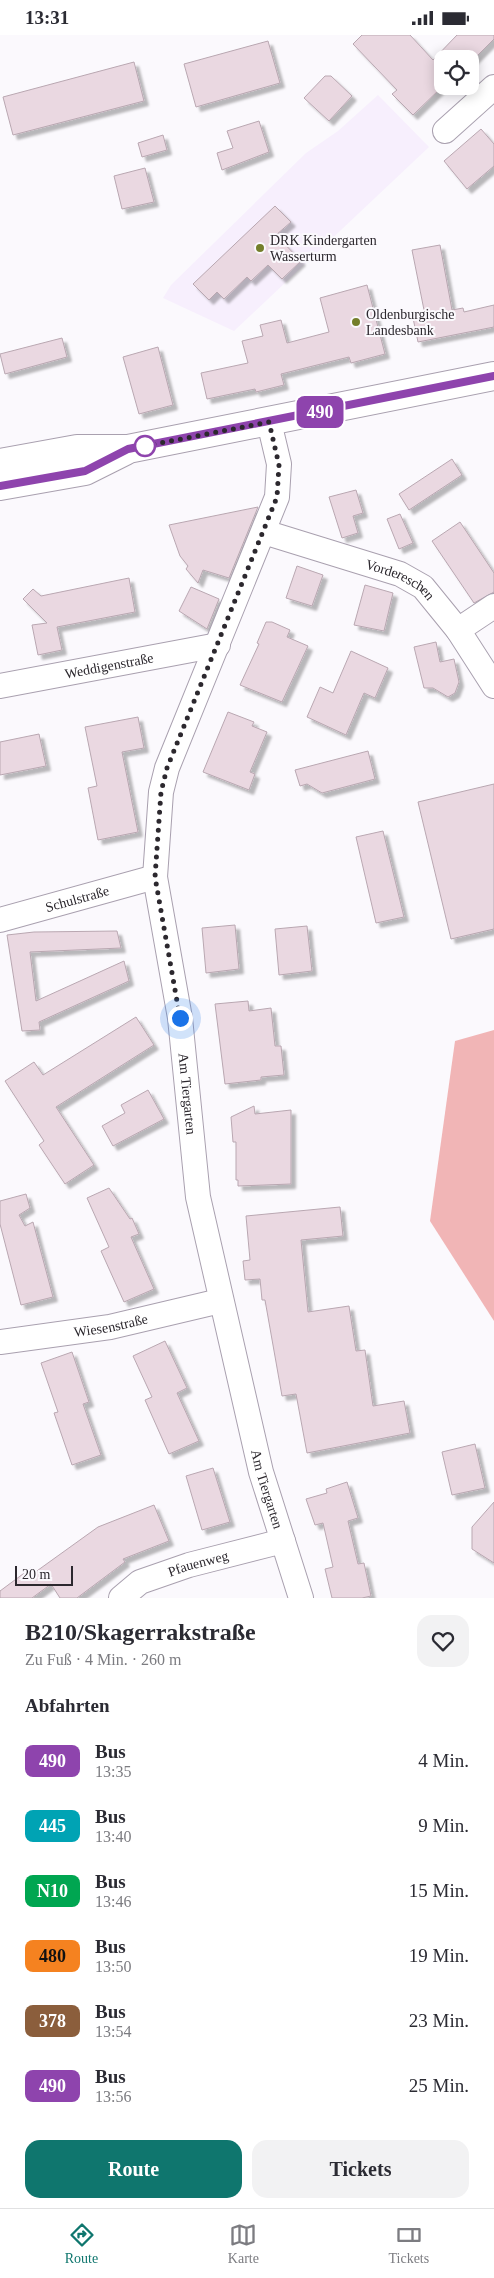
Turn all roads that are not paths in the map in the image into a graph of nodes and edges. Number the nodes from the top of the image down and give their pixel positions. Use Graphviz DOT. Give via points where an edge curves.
graph roads {
  1 [pos="494,87"];
  2 [pos="445,131"];
  3 [pos="494,376"];
  4 [pos="269,422"];
  5 [pos="128,449"];
  6 [pos="0,463"];
  7 [pos="0,487"];
  8 [pos="264,532"];
  9 [pos="494,606"];
  10 [pos="458,630"];
  11 [pos="218,645"];
  12 [pos="0,686"];
  13 [pos="494,686"];
  14 [pos="155,877"];
  15 [pos="0,919"];
  16 [pos="220,1301"];
  17 [pos="0,1342"];
  18 [pos="283,1541"];
  19 [pos="122,1598"];
  20 [pos="301,1598"];
  1 -- 2 [label="street"];
  3 -- 4 [label="main road"];
  4 -- 5 [label="main road"];
  4 -- 8 [label="street, Am Tiergarten" via="279,465 277,497"];
  5 -- 6 [label="main road" via="77,449"];
  5 -- 7 [label="main road" via="85,471"];
  8 -- 10 [label="street, Vordereschen" via="400,574 423,587"];
  8 -- 11 [label="street, Am Tiergarten"];
  9 -- 10 [label="street"];
  10 -- 13 [label="street, Vordereschen"];
  11 -- 12 [label="street, Weddigenstraße"];
  11 -- 14 [label="street, Am Tiergarten" via="167,768 161,792"];
  14 -- 15 [label="street, Schulstraße"];
  14 -- 16 [label="street, Am Tiergarten" via="180,1018 198,1197"];
  16 -- 17 [label="street, Wiesenstraße" via="110,1327"];
  16 -- 18 [label="street, Am Tiergarten" via="261,1472"];
  18 -- 19 [label="street, Pfauenweg" via="189,1565 140,1582"];
  18 -- 20 [label="street, Am Tiergarten"];
}
